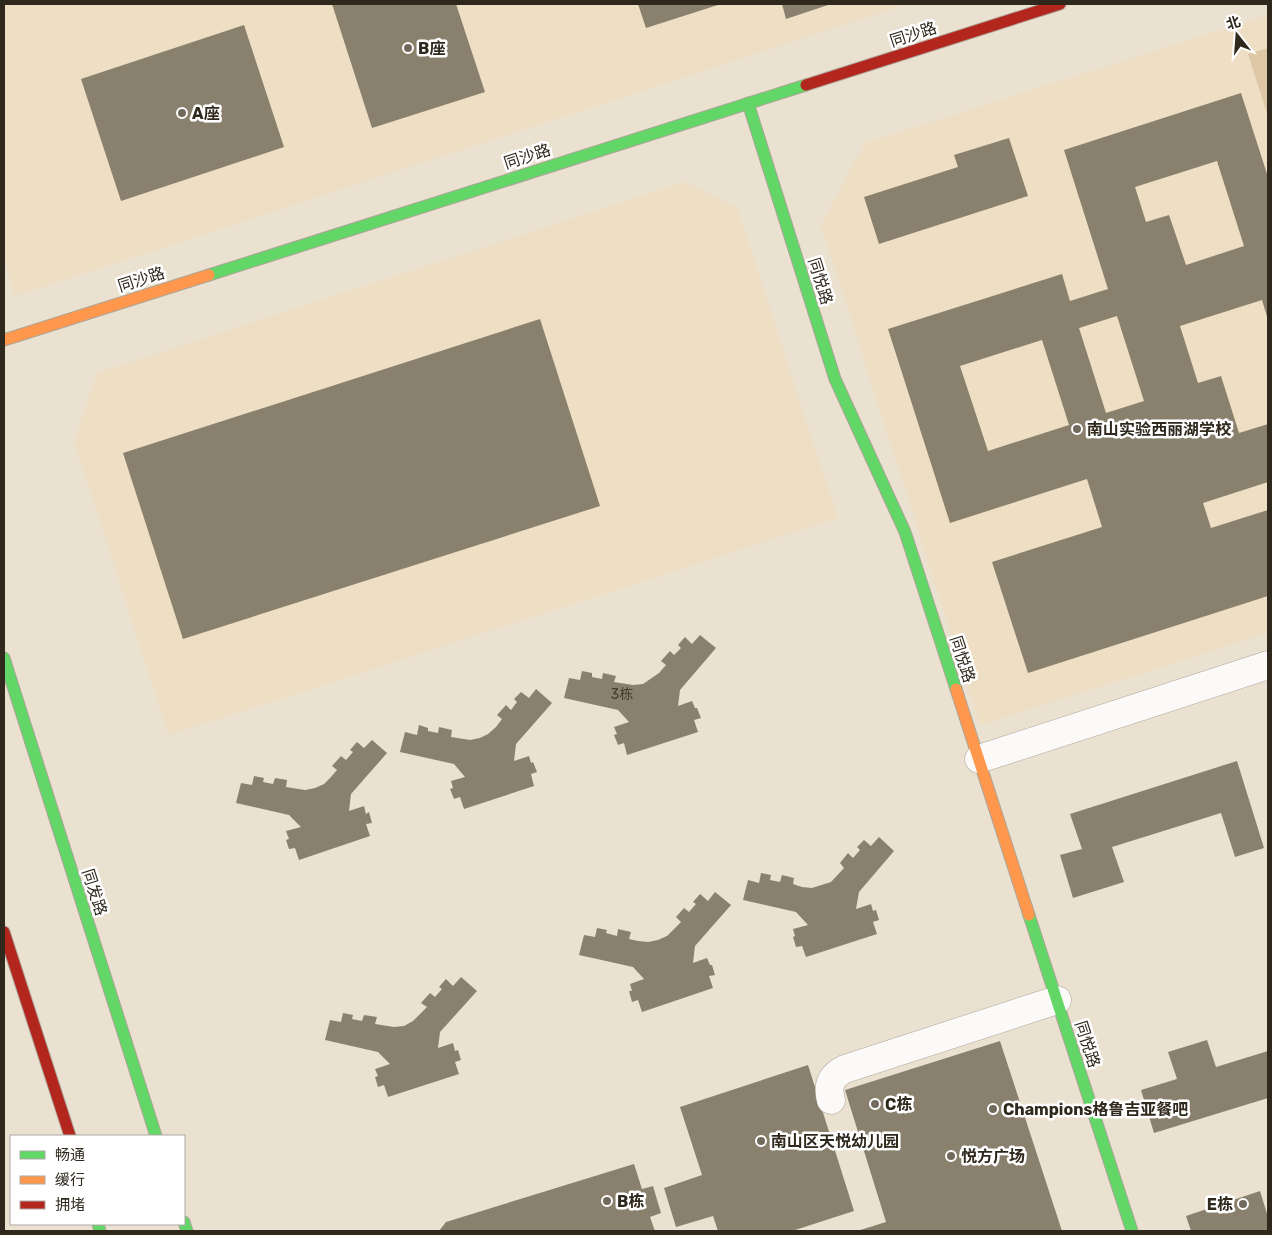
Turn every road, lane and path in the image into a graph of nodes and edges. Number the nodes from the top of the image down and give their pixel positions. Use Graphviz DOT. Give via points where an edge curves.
graph roads {
  1 [pos="1060,4"];
  2 [pos="748,103"];
  3 [pos="4,340"];
  4 [pos="4,658"];
  5 [pos="1268,665"];
  6 [pos="979,759"];
  7 [pos="4,932"];
  8 [pos="1057,1000"];
  9 [pos="831,1100"];
  10 [pos="70,1135"];
  11 [pos="156,1135"];
  12 [pos="1132,1231"];
  1 -- 2 [label="street, 同沙路"];
  2 -- 3 [label="street, 同沙路"];
  2 -- 6 [label="street, 同悦路" via="835,379 905,532"];
  4 -- 11 [label="street, 同发路"];
  5 -- 6 [label="street"];
  6 -- 8 [label="street, 同悦路"];
  7 -- 10 [label="street"];
  8 -- 9 [label="street" via="845,1069 832,1079"];
  8 -- 12 [label="street, 同悦路"];
}
